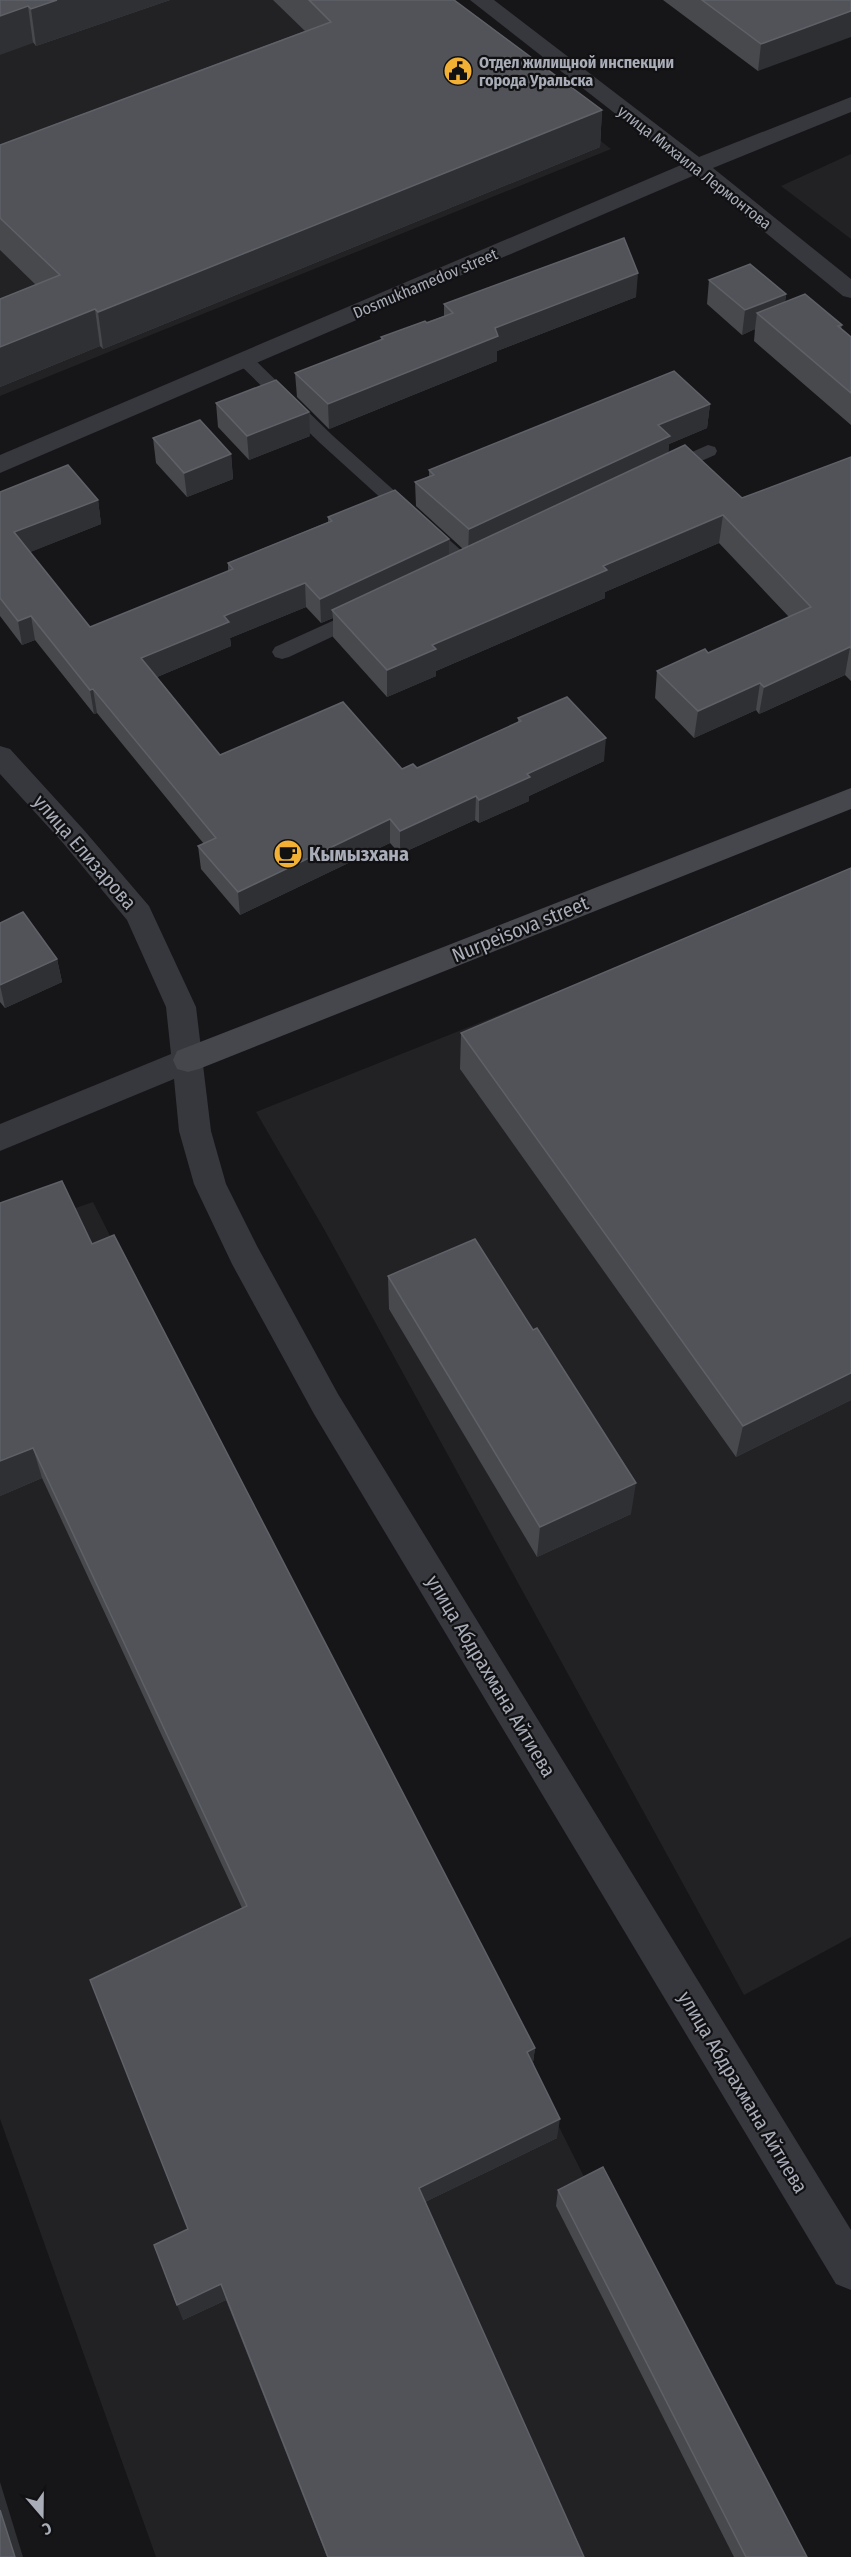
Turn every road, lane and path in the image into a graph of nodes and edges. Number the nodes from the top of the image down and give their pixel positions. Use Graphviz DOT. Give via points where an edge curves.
graph roads {
  1 [pos="481,0"];
  2 [pos="851,104"];
  3 [pos="697,166"];
  4 [pos="851,291"];
  5 [pos="245,360"];
  6 [pos="708,451"];
  7 [pos="0,465"];
  8 [pos="655,476"];
  9 [pos="487,555"];
  10 [pos="466,565"];
  11 [pos="446,575"];
  12 [pos="374,609"];
  13 [pos="282,652"];
  14 [pos="0,756"];
  15 [pos="851,798"];
  16 [pos="188,1060"];
  17 [pos="0,1138"];
  18 [pos="851,2269"];
  1 -- 3 [label="street, улица Михаила Лермонтова"];
  2 -- 3 [label="street, Dosmukhamedov street"];
  3 -- 4 [label="street, улица Михаила Лермонтова"];
  3 -- 5 [label="street, Dosmukhamedov street"];
  5 -- 7 [label="street, Dosmukhamedov street"];
  5 -- 10 [label="lane"];
  6 -- 8 [label="lane"];
  9 -- 10 [label="lane"];
  10 -- 11 [label="lane"];
  12 -- 13 [label="lane"];
  14 -- 16 [label="street, улица Елизарова" via="140,914 181,1007"];
  15 -- 16 [label="street, Nurpeisova street"];
  16 -- 17 [label="street"];
  16 -- 18 [label="street, улица Абдрахмана Айтиева" via="195,1131 210,1184 320,1394"];
}
